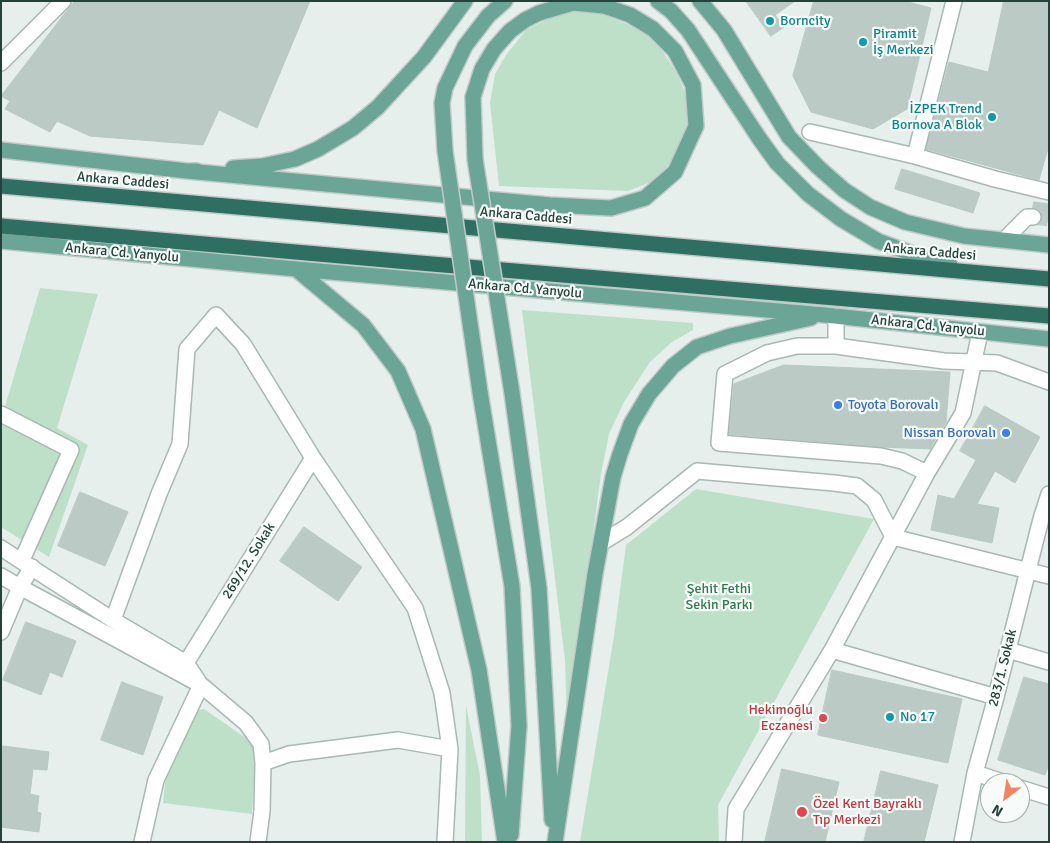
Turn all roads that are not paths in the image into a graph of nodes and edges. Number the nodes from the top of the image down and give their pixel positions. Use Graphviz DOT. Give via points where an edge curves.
graph roads {
  1 [pos="63,1"];
  2 [pos="465,1"];
  3 [pos="505,1"];
  4 [pos="658,1"];
  5 [pos="954,1"];
  6 [pos="701,2"];
  7 [pos="1,64"];
  8 [pos="810,132"];
  9 [pos="1,150"];
  10 [pos="915,156"];
  11 [pos="187,171"];
  12 [pos="1,186"];
  13 [pos="1049,192"];
  14 [pos="1032,217"];
  15 [pos="1,226"];
  16 [pos="1004,240"];
  17 [pos="1,241"];
  18 [pos="1049,245"];
  19 [pos="296,269"];
  20 [pos="1047,278"];
  21 [pos="831,316"];
  22 [pos="1049,316"];
  23 [pos="980,332"];
  24 [pos="1049,339"];
  25 [pos="836,346"];
  26 [pos="974,363"];
  27 [pos="1049,382"];
  28 [pos="1,414"];
  29 [pos="313,458"];
  30 [pos="927,473"];
  31 [pos="1049,494"];
  32 [pos="893,537"];
  33 [pos="601,543"];
  34 [pos="1,548"];
  35 [pos="27,564"];
  36 [pos="1028,570"];
  37 [pos="1,576"];
  38 [pos="1049,576"];
  39 [pos="20,587"];
  40 [pos="113,620"];
  41 [pos="1,632"];
  42 [pos="832,650"];
  43 [pos="1008,650"];
  44 [pos="1049,662"];
  45 [pos="186,663"];
  46 [pos="201,684"];
  47 [pos="996,697"];
  48 [pos="450,749"];
  49 [pos="264,763"];
  50 [pos="975,773"];
  51 [pos="980,775"];
  52 [pos="1030,791"];
  53 [pos="1049,797"];
  54 [pos="142,842"];
  55 [pos="258,842"];
  56 [pos="445,842"];
  57 [pos="505,842"];
  58 [pos="510,842"];
  59 [pos="554,842"];
  60 [pos="734,842"];
  61 [pos="962,842"];
  1 -- 7 [label="street"];
  2 -- 11 [label="main road" via="424,58 353,128 295,159 262,166"];
  3 -- 58 [label="main road, bridge" via="488,16 465,46 445,88 442,103 445,151 512,586 519,726"];
  4 -- 20 [label="main road" via="671,10 688,30 777,163 808,194 841,220 878,241 937,263"];
  5 -- 10 [label="street"];
  6 -- 16 [label="main road" via="724,30 789,137 844,190 905,222 964,236"];
  8 -- 10 [label="street"];
  9 -- 11 [label="main road"];
  10 -- 13 [label="street"];
  11 -- 59 [label="main road, bridge" via="550,205 611,208 645,198 675,172 696,126 693,84 675,51 653,29 630,16 604,6 574,3 539,13 510,30 482,69 473,97 476,159 512,393 540,588"];
  12 -- 20 [label="highway, Ankara Caddesi"];
  14 -- 16 [label="street" via="1027,217"];
  15 -- 22 [label="highway"];
  16 -- 18 [label="main road"];
  17 -- 19 [label="main road, Ankara Cd. Yanyolu"];
  19 -- 21 [label="main road, Ankara Cd. Yanyolu"];
  19 -- 57 [label="main road" via="363,324 398,371 423,429 479,670"];
  21 -- 23 [label="main road, Ankara Cd. Yanyolu"];
  21 -- 25 [label="street"];
  21 -- 33 [label="main road" via="730,336 697,347 672,366 649,394 631,424 613,477"];
  23 -- 24 [label="main road, Ankara Cd. Yanyolu"];
  23 -- 26 [label="street"];
  25 -- 26 [label="street"];
  25 -- 30 [label="street" via="797,346 767,353 725,374 720,443 881,456 902,461"];
  26 -- 27 [label="street" via="997,363"];
  26 -- 30 [label="street" via="963,413"];
  28 -- 35 [label="street" via="71,450"];
  29 -- 40 [label="street" via="243,344 216,314 187,349 180,444"];
  29 -- 45 [label="street, 269/12. Sokak"];
  29 -- 48 [label="street" via="415,608 442,693"];
  30 -- 32 [label="street"];
  31 -- 36 [label="street, 283/1. Sokak"];
  32 -- 33 [label="street" via="874,500 857,486 697,471"];
  32 -- 36 [label="street"];
  32 -- 42 [label="street"];
  33 -- 59 [label="main road"];
  34 -- 35 [label="street"];
  35 -- 39 [label="street"];
  35 -- 40 [label="street"];
  36 -- 38 [label="street"];
  36 -- 43 [label="street, 283/1. Sokak"];
  37 -- 39 [label="street"];
  39 -- 41 [label="street"];
  39 -- 46 [label="street"];
  40 -- 45 [label="street"];
  42 -- 47 [label="street"];
  42 -- 60 [label="street" via="736,809"];
  43 -- 44 [label="street"];
  43 -- 47 [label="street, 283/1. Sokak"];
  45 -- 46 [label="street"];
  46 -- 49 [label="street" via="246,723 261,744"];
  46 -- 54 [label="street" via="156,780"];
  47 -- 50 [label="street, 283/1. Sokak"];
  48 -- 49 [label="street" via="398,740 289,754"];
  48 -- 56 [label="street"];
  49 -- 55 [label="street"];
  50 -- 51 [label="street"];
  50 -- 61 [label="street, 283/1. Sokak"];
  52 -- 53 [label="street"];
}
